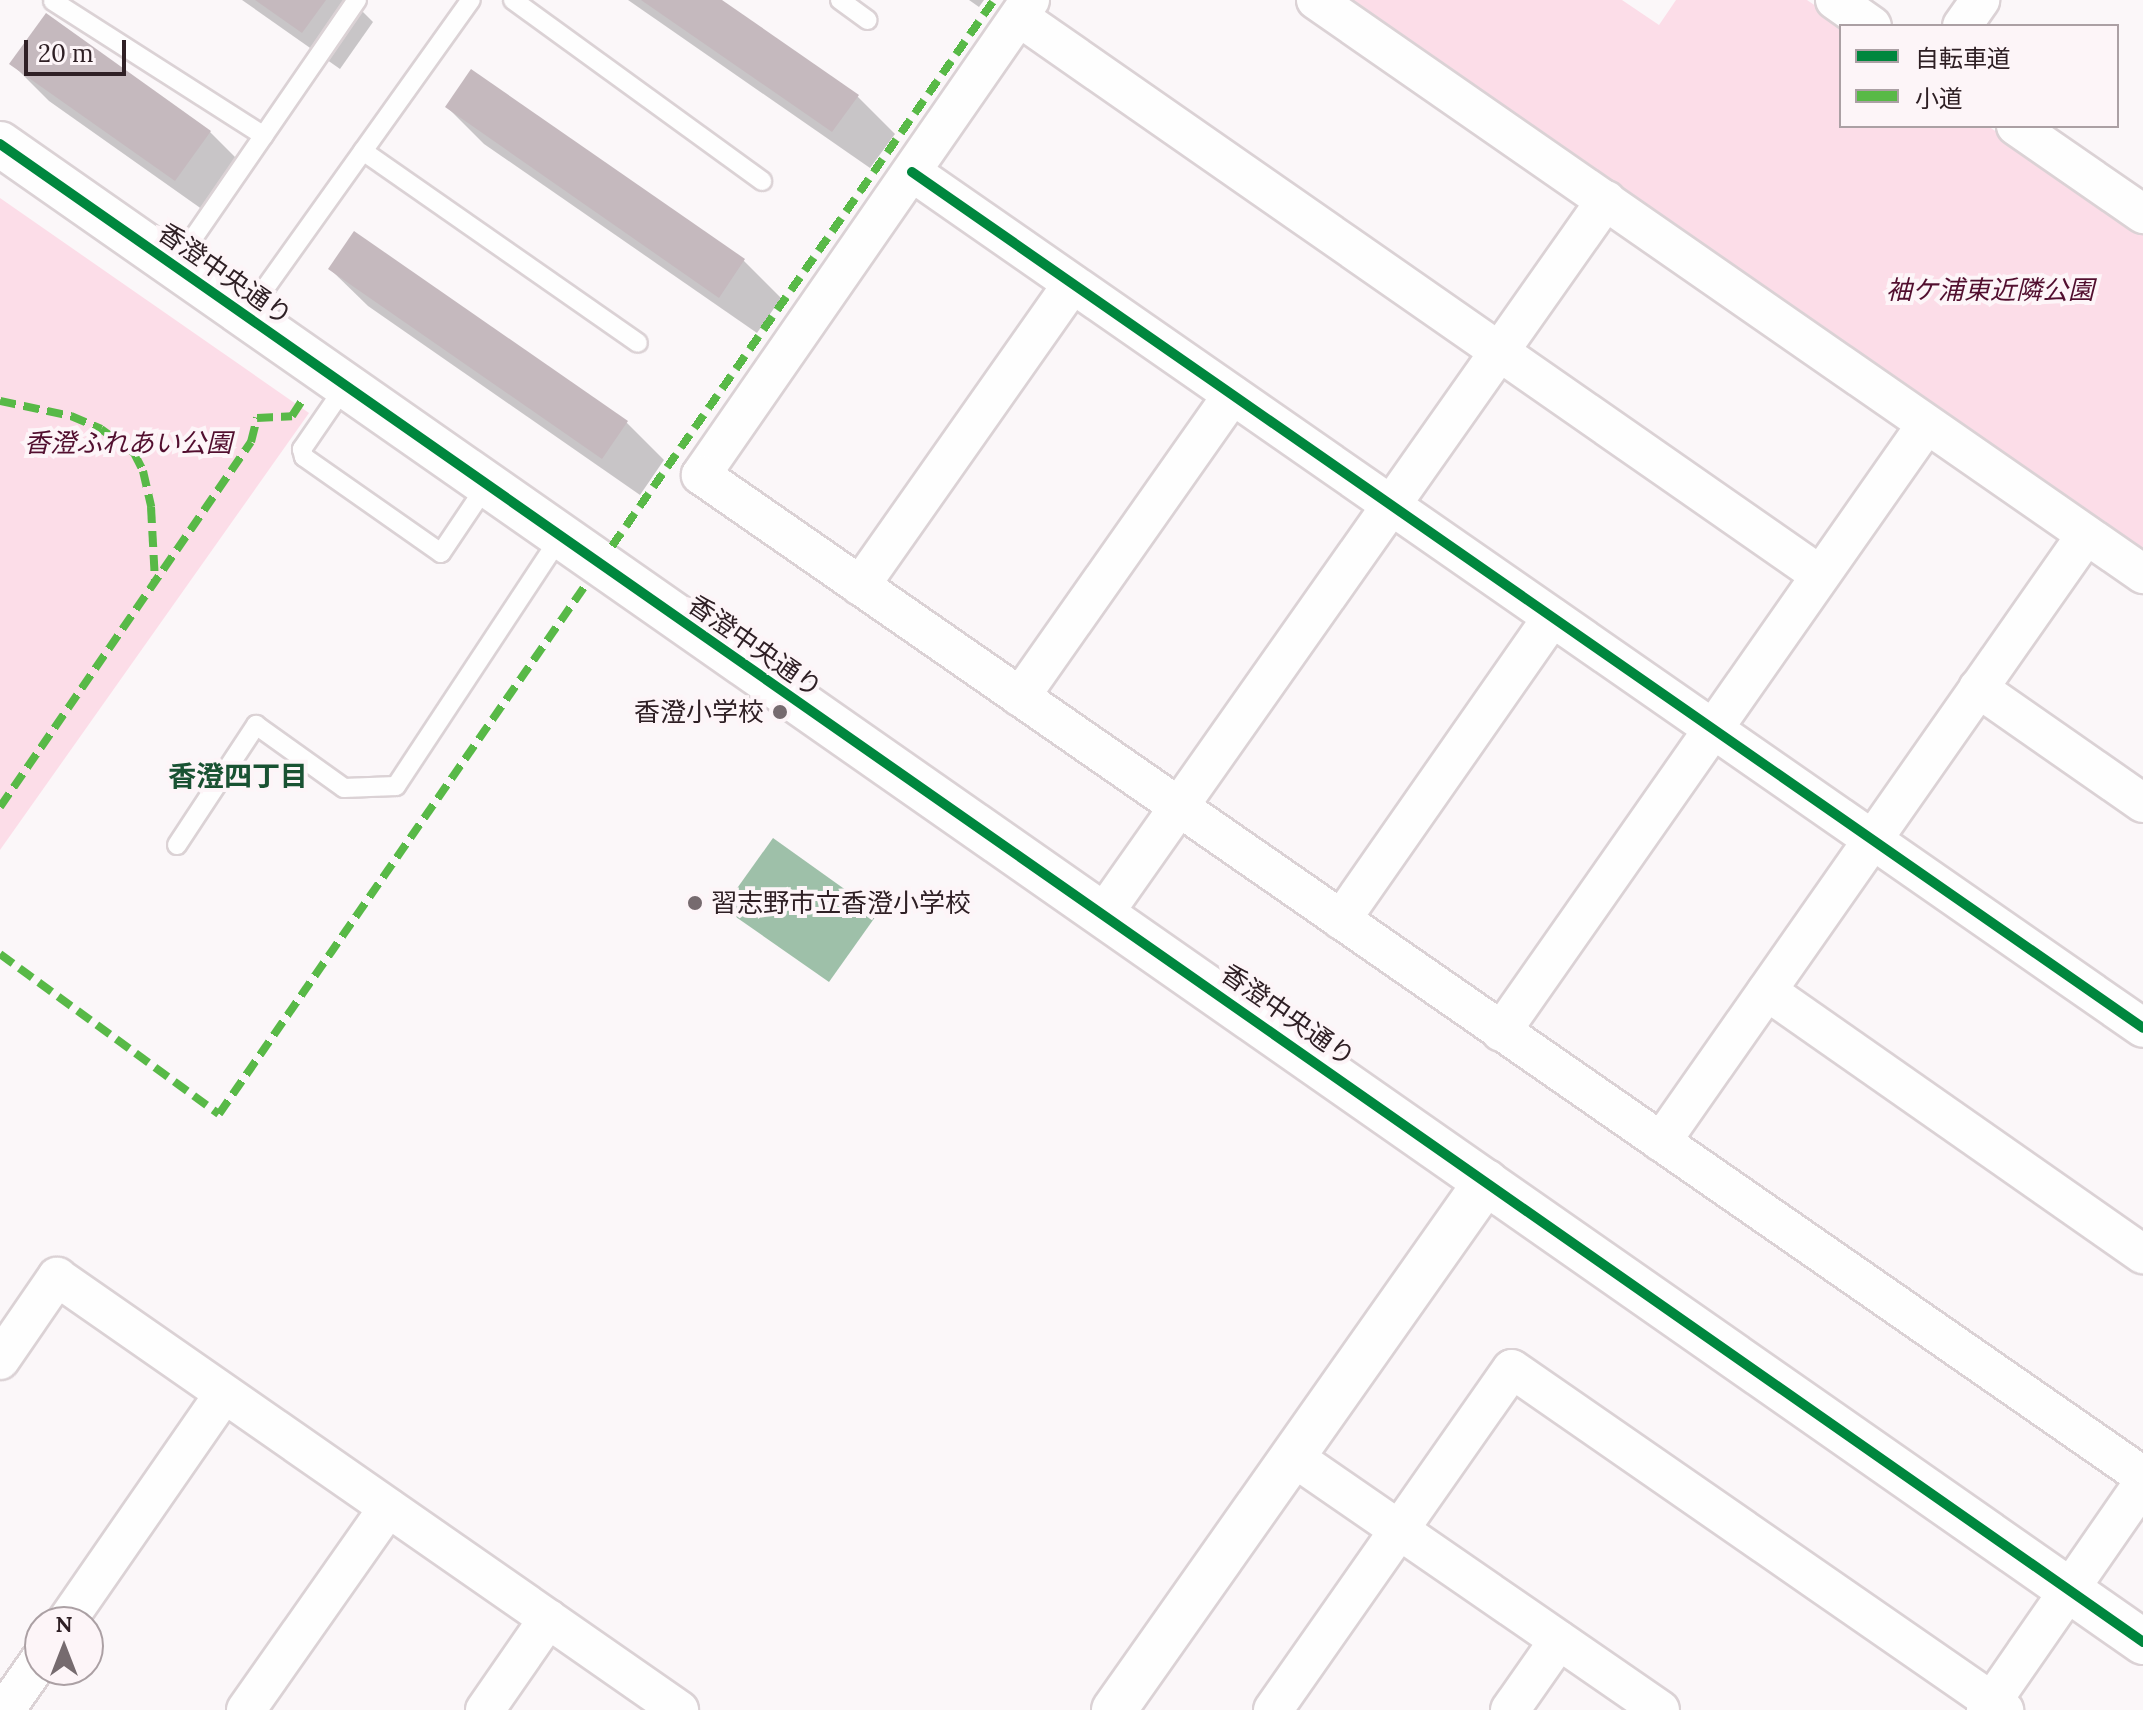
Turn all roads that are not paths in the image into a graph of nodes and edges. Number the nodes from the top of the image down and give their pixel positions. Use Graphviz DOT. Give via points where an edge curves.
graph roads {
  1 [pos="357,0"];
  2 [pos="471,0"];
  3 [pos="513,0"];
  4 [pos="840,0"];
  5 [pos="1316,0"];
  6 [pos="1835,0"];
  7 [pos="1980,0"];
  8 [pos="53,1"];
  9 [pos="1025,8"];
  10 [pos="868,20"];
  11 [pos="1869,24"];
  12 [pos="1963,24"];
  13 [pos="2019,128"];
  14 [pos="264,136"];
  15 [pos="0,144"];
  16 [pos="363,151"];
  17 [pos="912,172"];
  18 [pos="762,181"];
  19 [pos="1606,200"];
  20 [pos="2143,214"];
  21 [pos="174,266"];
  22 [pos="1072,284"];
  23 [pos="246,315"];
  24 [pos="638,343"];
  25 [pos="1499,353"];
  26 [pos="346,385"];
  27 [pos="1232,395"];
  28 [pos="1926,425"];
  29 [pos="486,486"];
  30 [pos="1391,506"];
  31 [pos="2086,535"];
  32 [pos="560,537"];
  33 [pos="2143,574"];
  34 [pos="1820,575"];
  35 [pos="860,586"];
  36 [pos="1552,617"];
  37 [pos="1978,688"];
  38 [pos="1020,697"];
  39 [pos="1713,729"];
  40 [pos="2143,803"];
  41 [pos="1181,809"];
  42 [pos="1873,840"];
  43 [pos="177,845"];
  44 [pos="1104,913"];
  45 [pos="1341,920"];
  46 [pos="1767,991"];
  47 [pos="2143,1028"];
  48 [pos="1501,1032"];
  49 [pos="1661,1142"];
  50 [pos="1486,1182"];
  51 [pos="2143,1254"];
  52 [pos="0,1360"];
  53 [pos="224,1394"];
  54 [pos="1292,1456"];
  55 [pos="2143,1476"];
  56 [pos="2143,1483"];
  57 [pos="388,1508"];
  58 [pos="1400,1529"];
  59 [pos="2068,1590"];
  60 [pos="77,1606"];
  61 [pos="548,1619"];
  62 [pos="1559,1640"];
  63 [pos="2143,1642"];
  64 [pos="24,1683"];
  65 [pos="1994,1707"];
  66 [pos="5,1710"];
  67 [pos="246,1710"];
  68 [pos="485,1710"];
  69 [pos="679,1710"];
  70 [pos="1114,1710"];
  71 [pos="1273,1710"];
  72 [pos="1510,1710"];
  73 [pos="1660,1710"];
  1 -- 14 [label="lane"];
  2 -- 16 [label="lane"];
  3 -- 18 [label="lane"];
  4 -- 10 [label="lane"];
  5 -- 19 [label="street"];
  6 -- 11 [label="street"];
  7 -- 12 [label="street"];
  8 -- 14 [label="lane"];
  9 -- 17 [label="street"];
  9 -- 25 [label="street"];
  13 -- 20 [label="street"];
  14 -- 21 [label="lane"];
  15 -- 21 [label="street, 香澄中央通り"];
  16 -- 23 [label="lane"];
  16 -- 24 [label="lane"];
  17 -- 22 [label="street"];
  17 -- 35 [label="street" via="701,475"];
  19 -- 25 [label="street"];
  19 -- 28 [label="street"];
  21 -- 23 [label="street, 香澄中央通り"];
  22 -- 27 [label="street"];
  22 -- 35 [label="street"];
  23 -- 26 [label="street, 香澄中央通り"];
  25 -- 30 [label="street"];
  25 -- 34 [label="street"];
  26 -- 29 [label="street, 香澄中央通り"];
  26 -- 29 [label="lane" via="302,449 304,457 441,553"];
  27 -- 30 [label="street"];
  27 -- 38 [label="street"];
  28 -- 31 [label="street"];
  28 -- 34 [label="street"];
  29 -- 32 [label="street, 香澄中央通り"];
  30 -- 36 [label="street"];
  30 -- 41 [label="street"];
  31 -- 33 [label="street"];
  31 -- 37 [label="street"];
  32 -- 43 [label="lane" via="396,786 344,788 256,725"];
  32 -- 44 [label="street, 香澄中央通り"];
  34 -- 39 [label="street"];
  35 -- 38 [label="street"];
  36 -- 39 [label="street"];
  36 -- 45 [label="street"];
  37 -- 40 [label="street"];
  37 -- 42 [label="street"];
  38 -- 41 [label="street"];
  39 -- 42 [label="street"];
  39 -- 48 [label="street"];
  41 -- 44 [label="street"];
  41 -- 45 [label="street"];
  42 -- 46 [label="street"];
  42 -- 47 [label="street"];
  44 -- 50 [label="street, 香澄中央通り"];
  45 -- 48 [label="street"];
  46 -- 49 [label="street"];
  46 -- 51 [label="street"];
  48 -- 49 [label="street"];
  49 -- 55 [label="street"];
  50 -- 54 [label="street"];
  50 -- 59 [label="street, 香澄中央通り"];
  52 -- 53 [label="street" via="57,1277"];
  53 -- 57 [label="street"];
  53 -- 60 [label="street"];
  54 -- 58 [label="street"];
  54 -- 70 [label="street"];
  56 -- 59 [label="street"];
  57 -- 61 [label="street"];
  57 -- 67 [label="street"];
  58 -- 62 [label="street"];
  58 -- 65 [label="street" via="1512,1369"];
  58 -- 71 [label="street"];
  59 -- 63 [label="street, 香澄中央通り"];
  59 -- 65 [label="street"];
  61 -- 68 [label="street"];
  61 -- 69 [label="street"];
  62 -- 72 [label="street"];
  62 -- 73 [label="street"];
  64 -- 66 [label="street"];
}
